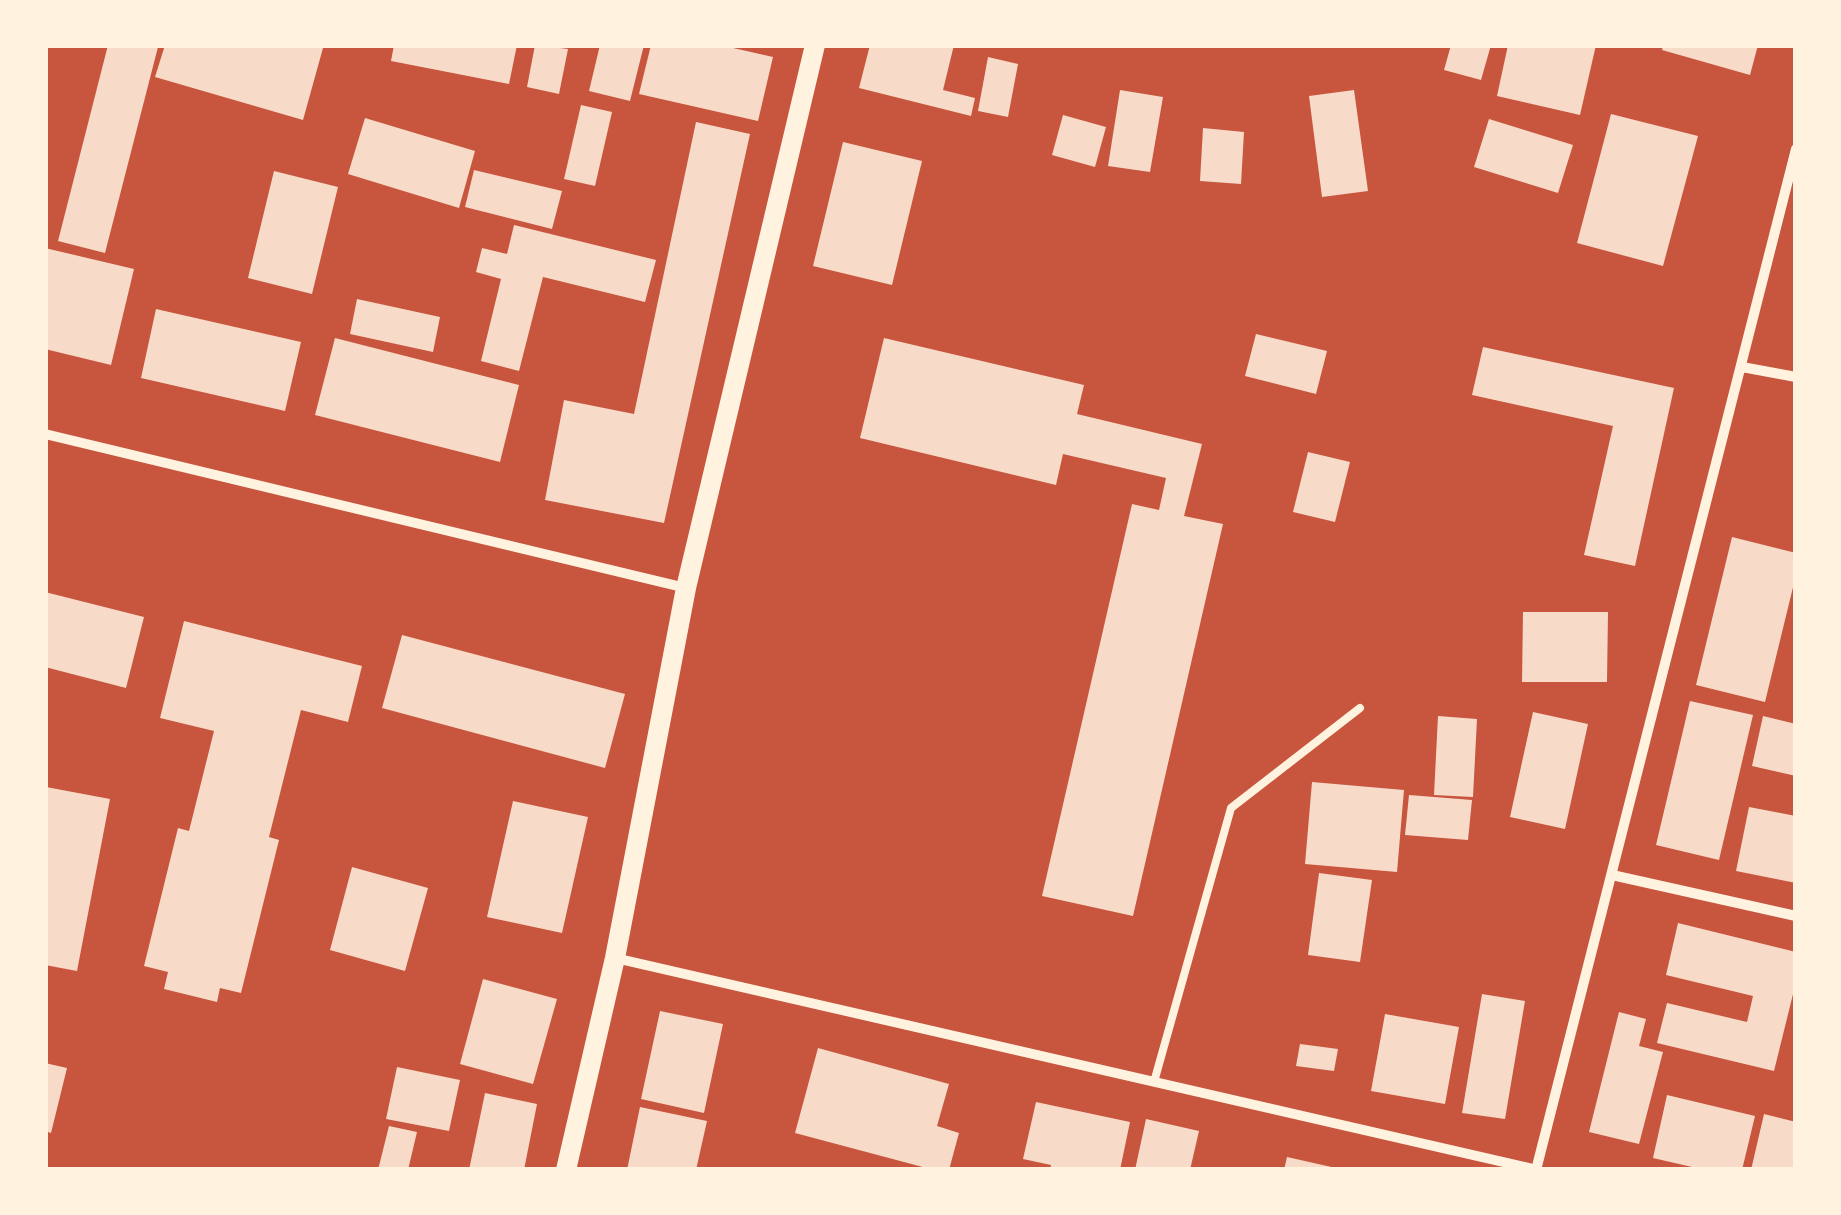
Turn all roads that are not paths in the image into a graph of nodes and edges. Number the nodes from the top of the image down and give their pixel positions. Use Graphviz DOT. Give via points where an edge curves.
graph roads {
  1 [pos="814,45"];
  2 [pos="1796,149"];
  3 [pos="1742,367"];
  4 [pos="1796,377"];
  5 [pos="45,434"];
  6 [pos="686,588"];
  7 [pos="1360,708"];
  8 [pos="1612,876"];
  9 [pos="1796,916"];
  10 [pos="615,958"];
  11 [pos="1154,1082"];
  12 [pos="566,1170"];
  13 [pos="1537,1170"];
  1 -- 6 [label="main road"];
  2 -- 3 [label="street"];
  3 -- 4 [label="street"];
  3 -- 8 [label="street"];
  5 -- 6 [label="street"];
  6 -- 10 [label="main road"];
  7 -- 11 [label="lane" via="1231,808"];
  8 -- 9 [label="street"];
  8 -- 13 [label="street"];
  10 -- 11 [label="street"];
  10 -- 12 [label="main road"];
  11 -- 13 [label="street"];
}
